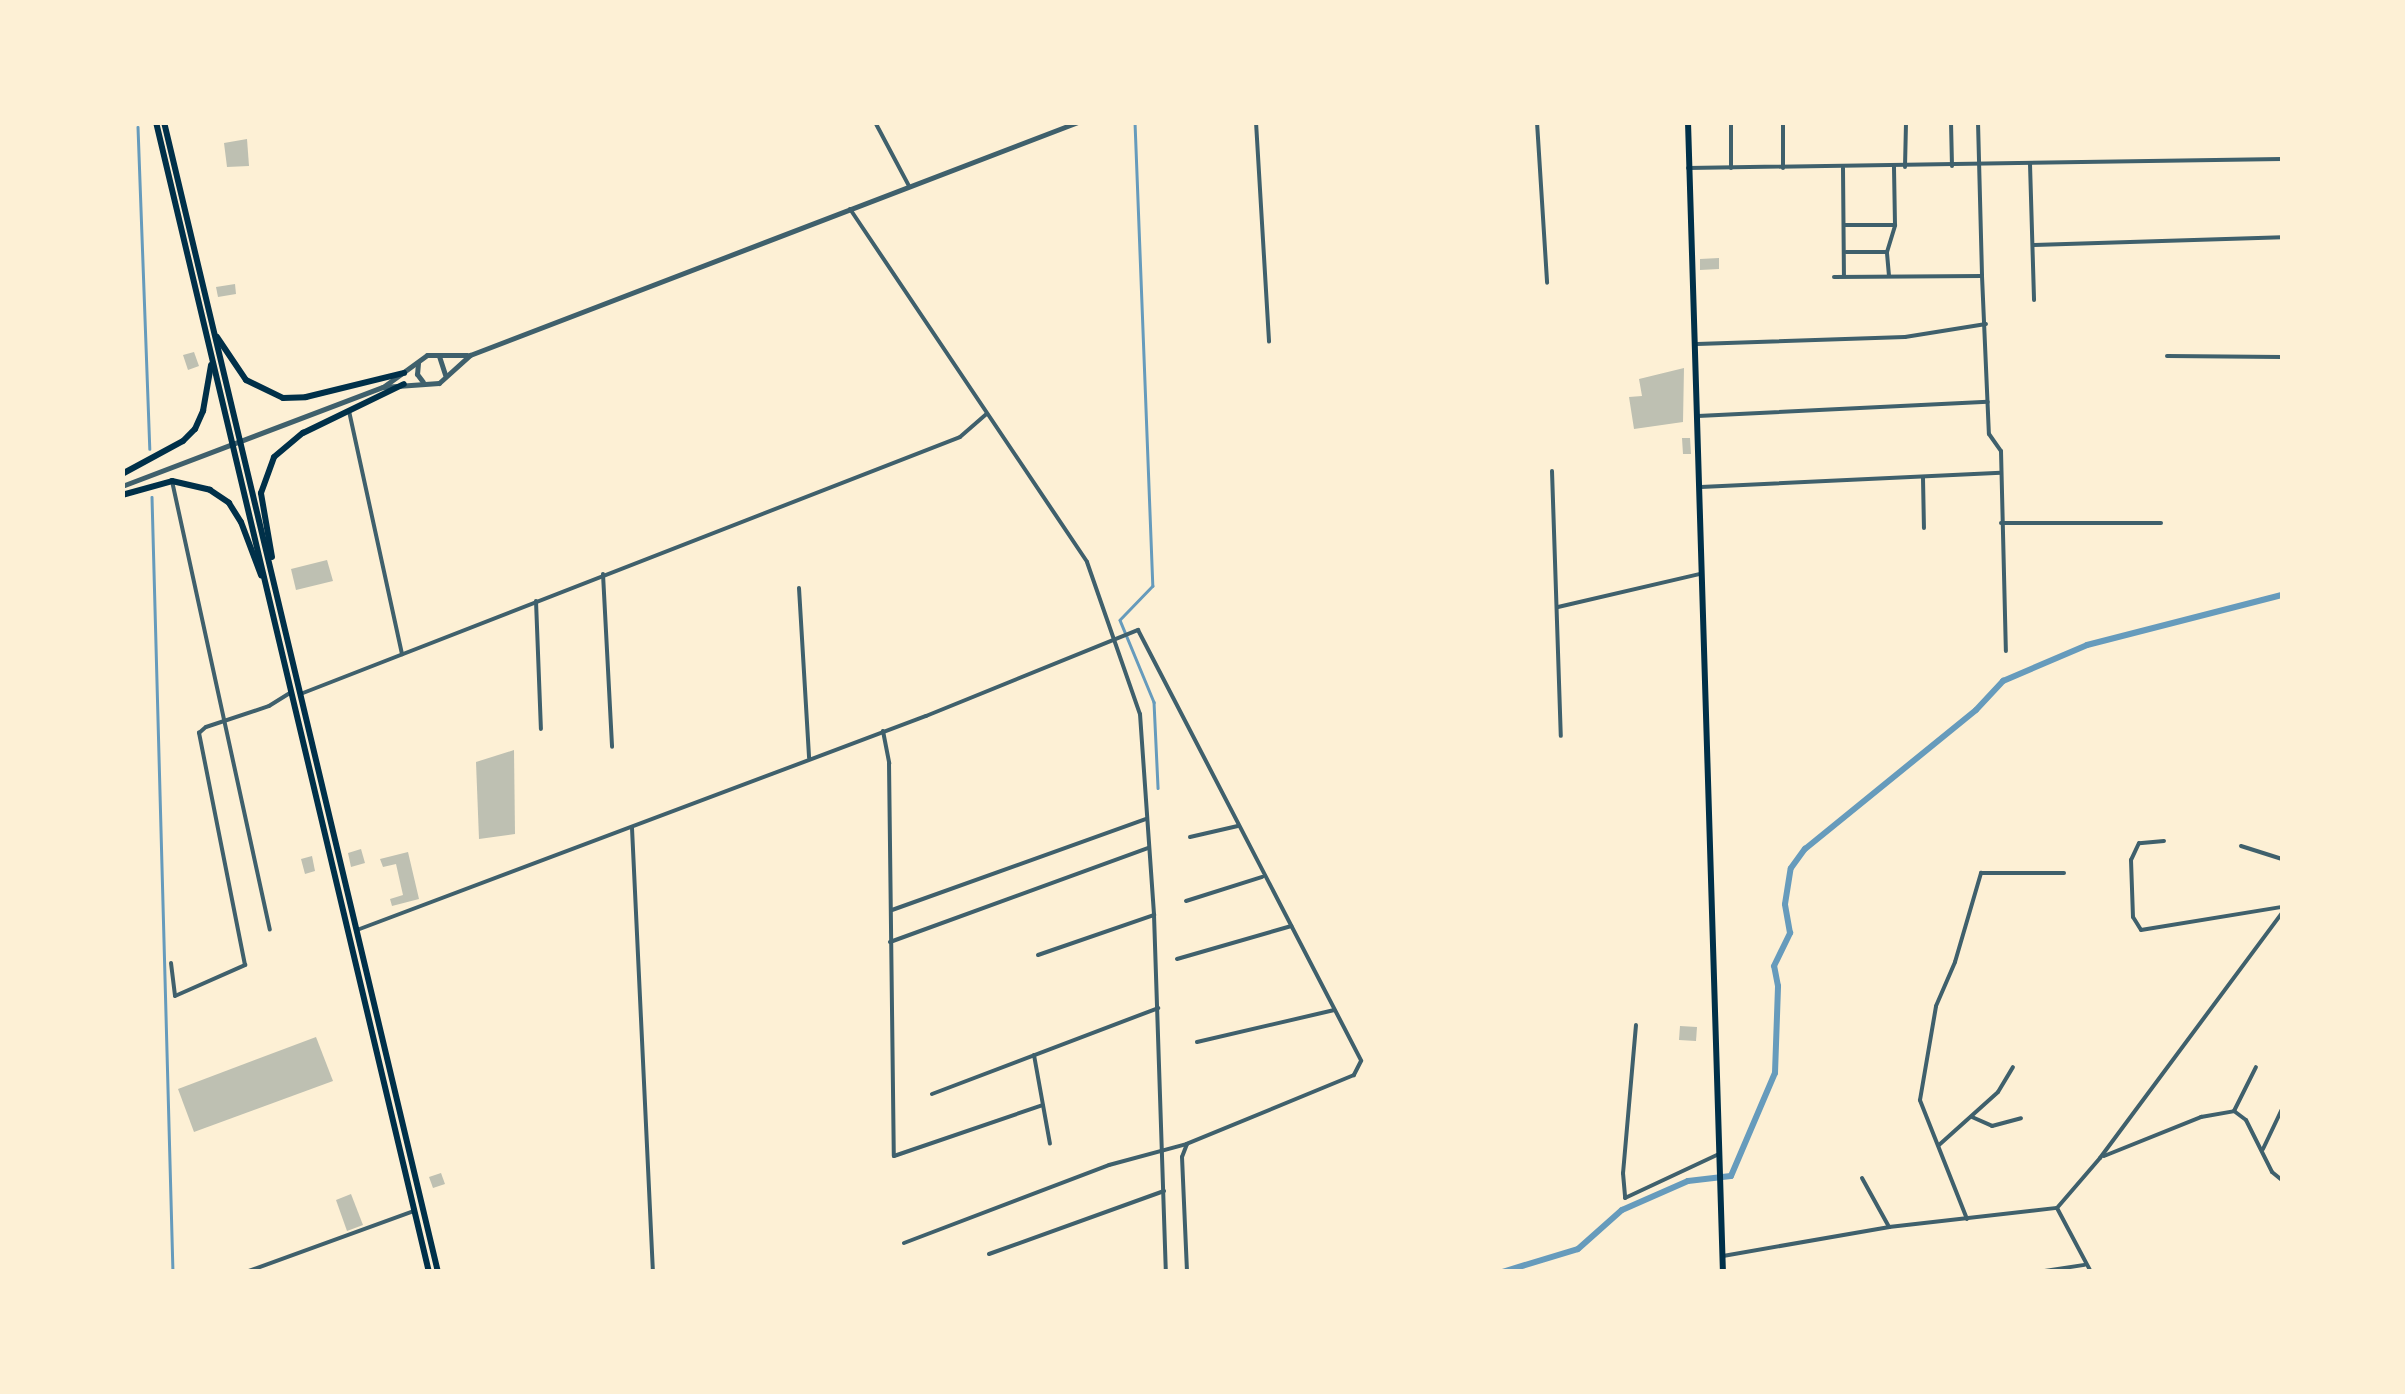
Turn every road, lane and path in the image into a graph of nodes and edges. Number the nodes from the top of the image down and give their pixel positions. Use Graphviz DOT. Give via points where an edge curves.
graph roads {
  1 [pos="156,122"];
  2 [pos="164,122"];
  3 [pos="875,122"];
  4 [pos="1078,122"];
  5 [pos="1256,122"];
  6 [pos="1537,122"];
  7 [pos="1688,122"];
  8 [pos="1731,122"];
  9 [pos="1783,122"];
  10 [pos="1906,122"];
  11 [pos="1951,122"];
  12 [pos="1978,122"];
  13 [pos="2282,122"];
  14 [pos="2282,158"];
  15 [pos="2030,164"];
  16 [pos="1952,166"];
  17 [pos="1978,166"];
  18 [pos="1894,167"];
  19 [pos="1905,167"];
  20 [pos="1688,168"];
  21 [pos="1731,168"];
  22 [pos="1783,168"];
  23 [pos="1842,168"];
  24 [pos="909,186"];
  25 [pos="849,207"];
  26 [pos="2282,220"];
  27 [pos="1845,225"];
  28 [pos="1895,225"];
  29 [pos="2282,237"];
  30 [pos="2034,244"];
  31 [pos="2282,247"];
  32 [pos="1846,252"];
  33 [pos="1886,252"];
  34 [pos="1844,276"];
  35 [pos="1889,276"];
  36 [pos="1982,276"];
  37 [pos="1834,277"];
  38 [pos="1547,283"];
  39 [pos="2034,300"];
  40 [pos="1986,324"];
  41 [pos="214,332"];
  42 [pos="1268,342"];
  43 [pos="1695,344"];
  44 [pos="470,355"];
  45 [pos="439,356"];
  46 [pos="2167,356"];
  47 [pos="212,358"];
  48 [pos="2282,358"];
  49 [pos="418,363"];
  50 [pos="404,372"];
  51 [pos="445,374"];
  52 [pos="423,382"];
  53 [pos="404,384"];
  54 [pos="384,386"];
  55 [pos="1988,402"];
  56 [pos="349,411"];
  57 [pos="986,414"];
  58 [pos="1698,416"];
  59 [pos="1552,471"];
  60 [pos="2001,473"];
  61 [pos="122,474"];
  62 [pos="1923,478"];
  63 [pos="172,481"];
  64 [pos="122,486"];
  65 [pos="1701,487"];
  66 [pos="122,495"];
  67 [pos="2001,523"];
  68 [pos="2161,523"];
  69 [pos="1924,528"];
  70 [pos="1704,573"];
  71 [pos="603,574"];
  72 [pos="265,582"];
  73 [pos="799,588"];
  74 [pos="536,601"];
  75 [pos="1558,607"];
  76 [pos="280,608"];
  77 [pos="1111,640"];
  78 [pos="2006,651"];
  79 [pos="402,654"];
  80 [pos="296,693"];
  81 [pos="225,722"];
  82 [pos="542,729"];
  83 [pos="884,731"];
  84 [pos="1561,736"];
  85 [pos="612,747"];
  86 [pos="810,759"];
  87 [pos="1146,819"];
  88 [pos="1238,826"];
  89 [pos="632,828"];
  90 [pos="1190,836"];
  91 [pos="2164,842"];
  92 [pos="2242,846"];
  93 [pos="1148,848"];
  94 [pos="2282,859"];
  95 [pos="2064,873"];
  96 [pos="1264,876"];
  97 [pos="1186,900"];
  98 [pos="890,910"];
  99 [pos="2282,910"];
  100 [pos="1154,915"];
  101 [pos="1290,926"];
  102 [pos="270,929"];
  103 [pos="356,930"];
  104 [pos="890,942"];
  105 [pos="1038,956"];
  106 [pos="1177,959"];
  107 [pos="171,963"];
  108 [pos="1158,1008"];
  109 [pos="1334,1010"];
  110 [pos="1636,1025"];
  111 [pos="1197,1042"];
  112 [pos="1034,1055"];
  113 [pos="2013,1067"];
  114 [pos="2256,1067"];
  115 [pos="932,1094"];
  116 [pos="1043,1106"];
  117 [pos="2282,1109"];
  118 [pos="2234,1111"];
  119 [pos="1972,1117"];
  120 [pos="2021,1118"];
  121 [pos="1050,1144"];
  122 [pos="1187,1144"];
  123 [pos="1939,1145"];
  124 [pos="1163,1147"];
  125 [pos="2263,1149"];
  126 [pos="1720,1154"];
  127 [pos="2100,1158"];
  128 [pos="1862,1178"];
  129 [pos="2282,1180"];
  130 [pos="1164,1191"];
  131 [pos="2057,1208"];
  132 [pos="414,1211"];
  133 [pos="1967,1218"];
  134 [pos="1889,1227"];
  135 [pos="904,1242"];
  136 [pos="988,1254"];
  137 [pos="1723,1256"];
  138 [pos="2084,1265"];
  139 [pos="246,1272"];
  140 [pos="429,1272"];
  141 [pos="438,1272"];
  142 [pos="653,1272"];
  143 [pos="1166,1272"];
  144 [pos="1187,1272"];
  145 [pos="1724,1272"];
  146 [pos="2038,1272"];
  147 [pos="2091,1272"];
  1 -- 47 [label="main road"];
  2 -- 41 [label="main road"];
  3 -- 24 [label="street"];
  4 -- 24 [label="street"];
  5 -- 42 [label="street"];
  6 -- 38 [label="street"];
  7 -- 20 [label="main road"];
  8 -- 21 [label="street"];
  9 -- 22 [label="street"];
  10 -- 19 [label="street"];
  11 -- 16 [label="street"];
  12 -- 17 [label="street"];
  13 -- 14 [label="street"];
  14 -- 15 [label="street"];
  14 -- 26 [label="street"];
  15 -- 17 [label="street"];
  15 -- 30 [label="street"];
  16 -- 17 [label="street"];
  16 -- 19 [label="street"];
  17 -- 36 [label="street"];
  18 -- 19 [label="street"];
  18 -- 23 [label="street"];
  18 -- 28 [label="street"];
  20 -- 21 [label="street"];
  20 -- 43 [label="main road"];
  21 -- 22 [label="street"];
  22 -- 23 [label="street"];
  23 -- 27 [label="street"];
  24 -- 25 [label="street"];
  25 -- 44 [label="street"];
  25 -- 57 [label="street"];
  26 -- 29 [label="street"];
  27 -- 28 [label="street"];
  27 -- 32 [label="street"];
  28 -- 33 [label="street"];
  29 -- 30 [label="street"];
  29 -- 31 [label="street"];
  30 -- 39 [label="street"];
  32 -- 33 [label="street"];
  32 -- 34 [label="street"];
  33 -- 35 [label="street"];
  34 -- 35 [label="street"];
  34 -- 37 [label="street"];
  35 -- 36 [label="street"];
  36 -- 40 [label="street"];
  40 -- 43 [label="street" via="1888,338"];
  40 -- 55 [label="street"];
  41 -- 50 [label="main road" via="246,380 274,397 306,397"];
  41 -- 76 [label="main road"];
  43 -- 58 [label="main road"];
  44 -- 45 [label="street"];
  44 -- 51 [label="street"];
  45 -- 49 [label="street"];
  45 -- 51 [label="street"];
  46 -- 48 [label="street"];
  47 -- 61 [label="main road" via="195,429"];
  47 -- 72 [label="main road"];
  49 -- 50 [label="street"];
  49 -- 52 [label="street"];
  50 -- 54 [label="street"];
  51 -- 52 [label="street" via="438,382"];
  52 -- 53 [label="street"];
  53 -- 54 [label="street"];
  53 -- 56 [label="main road"];
  54 -- 64 [label="street"];
  55 -- 58 [label="street"];
  55 -- 60 [label="street"];
  56 -- 76 [label="main road" via="290,440 265,473 262,503"];
  56 -- 79 [label="street"];
  57 -- 71 [label="street" via="960,437"];
  57 -- 77 [label="street" via="1087,562"];
  58 -- 65 [label="main road"];
  59 -- 75 [label="street"];
  60 -- 62 [label="street"];
  60 -- 67 [label="street"];
  62 -- 65 [label="street"];
  62 -- 69 [label="street"];
  63 -- 66 [label="main road"];
  63 -- 72 [label="main road" via="210,490 230,503"];
  63 -- 81 [label="street"];
  65 -- 70 [label="main road"];
  67 -- 68 [label="street"];
  67 -- 78 [label="street"];
  70 -- 75 [label="street"];
  70 -- 126 [label="main road"];
  71 -- 74 [label="street"];
  71 -- 85 [label="street"];
  72 -- 80 [label="main road"];
  73 -- 86 [label="street"];
  74 -- 79 [label="street"];
  74 -- 82 [label="street"];
  75 -- 84 [label="street"];
  76 -- 80 [label="main road"];
  77 -- 83 [label="street"];
  77 -- 87 [label="street" via="1140,714"];
  77 -- 88 [label="street" via="1136,630 1143,634"];
  79 -- 80 [label="street"];
  80 -- 81 [label="street"];
  80 -- 103 [label="main road"];
  80 -- 132 [label="main road"];
  81 -- 102 [label="street"];
  81 -- 107 [label="street" via="206,727 200,738 245,965 176,996"];
  83 -- 86 [label="street"];
  83 -- 98 [label="street"];
  86 -- 89 [label="street"];
  87 -- 93 [label="street"];
  87 -- 98 [label="street"];
  88 -- 90 [label="street"];
  88 -- 96 [label="street"];
  89 -- 103 [label="street"];
  89 -- 142 [label="street"];
  91 -- 99 [label="street" via="2139,844 2131,860 2132,917 2141,930"];
  92 -- 94 [label="street"];
  93 -- 100 [label="street"];
  93 -- 104 [label="street"];
  95 -- 123 [label="street" via="1980,873 1936,1006 1921,1076 1920,1100"];
  96 -- 97 [label="street"];
  96 -- 101 [label="street"];
  98 -- 104 [label="street"];
  99 -- 127 [label="street"];
  100 -- 105 [label="street"];
  100 -- 108 [label="street"];
  101 -- 106 [label="street"];
  101 -- 109 [label="street"];
  103 -- 141 [label="main road"];
  104 -- 116 [label="street" via="894,1156"];
  108 -- 112 [label="street"];
  108 -- 124 [label="street"];
  109 -- 111 [label="street"];
  109 -- 122 [label="street" via="1361,1061 1354,1075"];
  110 -- 126 [label="street" via="1625,1198"];
  112 -- 115 [label="street"];
  112 -- 116 [label="street"];
  113 -- 119 [label="street"];
  114 -- 118 [label="street"];
  116 -- 121 [label="street"];
  117 -- 125 [label="street"];
  118 -- 125 [label="street"];
  118 -- 127 [label="street" via="2201,1117"];
  119 -- 120 [label="street" via="1992,1126"];
  119 -- 123 [label="street"];
  122 -- 124 [label="street"];
  122 -- 144 [label="street"];
  123 -- 133 [label="street"];
  124 -- 130 [label="street"];
  124 -- 135 [label="street"];
  125 -- 129 [label="street"];
  126 -- 137 [label="main road"];
  127 -- 131 [label="street"];
  128 -- 134 [label="street"];
  130 -- 136 [label="street"];
  130 -- 143 [label="street"];
  131 -- 133 [label="street"];
  131 -- 138 [label="street"];
  132 -- 139 [label="street"];
  132 -- 140 [label="main road"];
  133 -- 134 [label="street"];
  134 -- 137 [label="street"];
  137 -- 145 [label="main road"];
  138 -- 146 [label="street"];
  138 -- 147 [label="street"];
}
